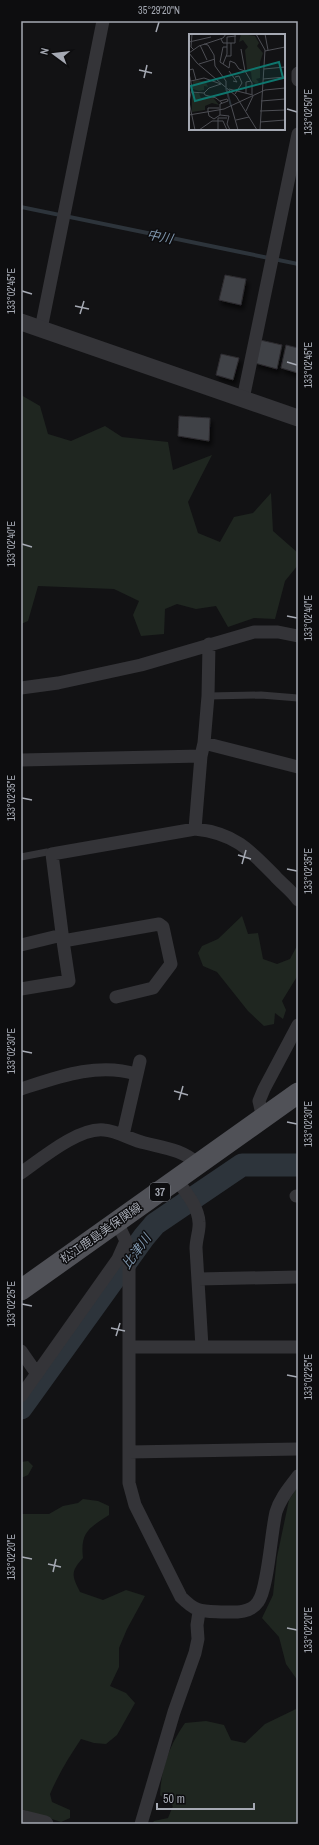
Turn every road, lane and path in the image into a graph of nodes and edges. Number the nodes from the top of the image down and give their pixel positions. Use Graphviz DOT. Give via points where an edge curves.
graph roads {
  1 [pos="103,21"];
  2 [pos="298,73"];
  3 [pos="298,80"];
  4 [pos="298,134"];
  5 [pos="21,322"];
  6 [pos="41,329"];
  7 [pos="243,399"];
  8 [pos="298,418"];
  9 [pos="298,636"];
  10 [pos="209,644"];
  11 [pos="21,688"];
  12 [pos="208,696"];
  13 [pos="298,698"];
  14 [pos="204,743"];
  15 [pos="200,756"];
  16 [pos="21,760"];
  17 [pos="298,767"];
  18 [pos="195,829"];
  19 [pos="52,854"];
  20 [pos="21,857"];
  21 [pos="298,900"];
  22 [pos="63,938"];
  23 [pos="21,944"];
  24 [pos="21,989"];
  25 [pos="116,997"];
  26 [pos="298,1025"];
  27 [pos="140,1061"];
  28 [pos="136,1074"];
  29 [pos="21,1090"];
  30 [pos="298,1094"];
  31 [pos="263,1118"];
  32 [pos="123,1135"];
  33 [pos="198,1164"];
  34 [pos="21,1173"];
  35 [pos="186,1193"];
  36 [pos="117,1222"];
  37 [pos="127,1245"];
  38 [pos="298,1277"];
  39 [pos="198,1279"];
  40 [pos="21,1290"];
  41 [pos="129,1347"];
  42 [pos="202,1347"];
  43 [pos="298,1347"];
  44 [pos="21,1351"];
  45 [pos="37,1374"];
  46 [pos="21,1396"];
  47 [pos="298,1449"];
  48 [pos="129,1452"];
  49 [pos="298,1476"];
  50 [pos="199,1612"];
  51 [pos="21,1818"];
  52 [pos="45,1824"];
  53 [pos="141,1824"];
  1 -- 6 [label="street"];
  2 -- 3 [label="street"];
  4 -- 7 [label="street"];
  5 -- 6 [label="street"];
  6 -- 7 [label="street"];
  7 -- 8 [label="street"];
  9 -- 10 [label="street" via="265,631"];
  10 -- 11 [label="street" via="141,665 58,683"];
  10 -- 12 [label="street"];
  12 -- 13 [label="lane" via="261,695"];
  12 -- 14 [label="street"];
  14 -- 15 [label="street"];
  14 -- 17 [label="street"];
  15 -- 16 [label="street"];
  15 -- 18 [label="street"];
  18 -- 19 [label="street"];
  18 -- 21 [label="street" via="215,831 243,846"];
  19 -- 20 [label="lane" via="47,852"];
  19 -- 22 [label="street"];
  22 -- 23 [label="street"];
  22 -- 24 [label="street" via="69,981"];
  22 -- 25 [label="street" via="159,924 164,927 171,964 154,988"];
  26 -- 31 [label="street" via="259,1101"];
  27 -- 28 [label="street"];
  28 -- 29 [label="street" via="123,1070 69,1074"];
  28 -- 32 [label="street"];
  30 -- 31 [label="main road, 松江鹿島美保関線 / 37"];
  31 -- 33 [label="main road, 松江鹿島美保関線 / 37"];
  32 -- 33 [label="street" via="138,1142 180,1151"];
  32 -- 34 [label="street" via="95,1129 73,1138"];
  33 -- 35 [label="main road, 松江鹿島美保関線 / 37"];
  35 -- 36 [label="main road, 松江鹿島美保関線 / 37"];
  35 -- 39 [label="street" via="199,1224 196,1233"];
  36 -- 37 [label="street"];
  36 -- 40 [label="main road, 松江鹿島美保関線 / 37"];
  37 -- 41 [label="street"];
  37 -- 45 [label="street"];
  38 -- 39 [label="street"];
  39 -- 42 [label="street"];
  41 -- 42 [label="street"];
  41 -- 48 [label="street"];
  42 -- 43 [label="street"];
  44 -- 45 [label="street"];
  45 -- 46 [label="street"];
  47 -- 48 [label="street"];
  48 -- 50 [label="street" via="129,1483 135,1505 181,1597"];
  49 -- 50 [label="street" via="283,1496 276,1511 264,1589 258,1603 250,1609 235,1613"];
  50 -- 53 [label="street" via="195,1653 174,1712"];
  51 -- 52 [label="street"];
}
